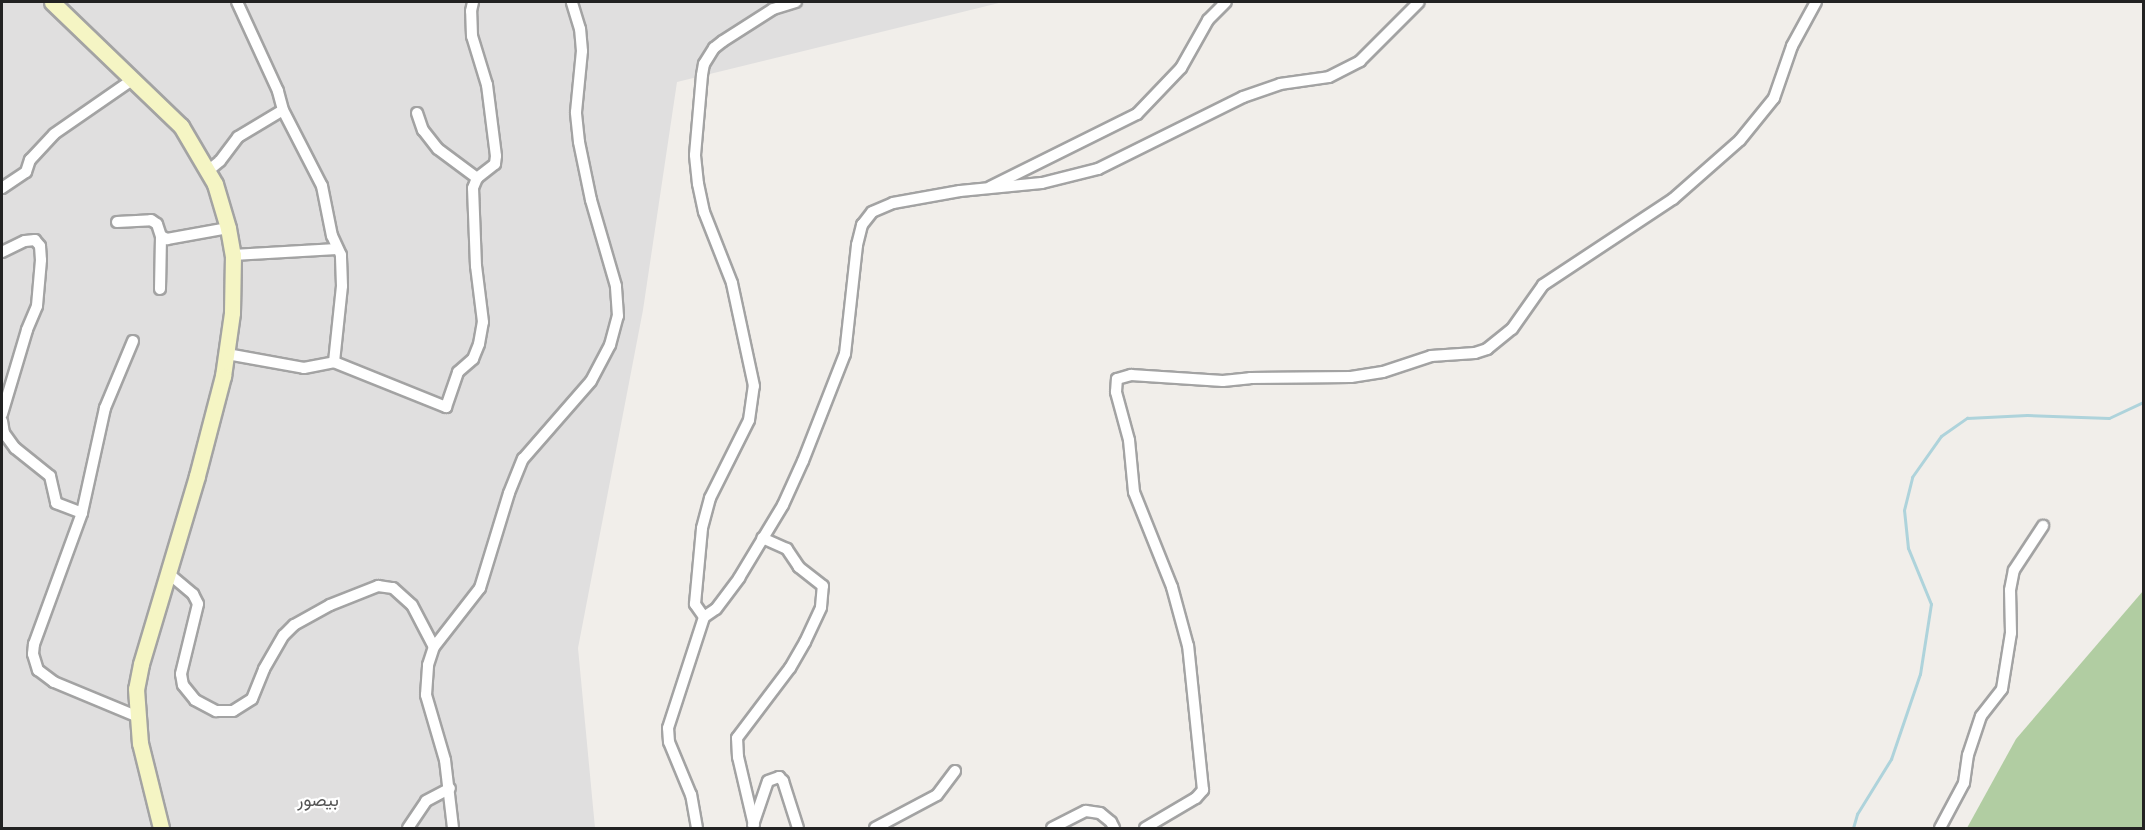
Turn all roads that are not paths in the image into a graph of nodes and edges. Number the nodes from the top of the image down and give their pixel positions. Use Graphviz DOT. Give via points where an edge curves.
graph roads {
  1 [pos="52,2"];
  2 [pos="237,2"];
  3 [pos="474,2"];
  4 [pos="572,2"];
  5 [pos="796,2"];
  6 [pos="1226,2"];
  7 [pos="1419,2"];
  8 [pos="1816,2"];
  9 [pos="132,80"];
  10 [pos="283,110"];
  11 [pos="417,113"];
  12 [pos="209,170"];
  13 [pos="477,178"];
  14 [pos="2,188"];
  15 [pos="987,189"];
  16 [pos="117,222"];
  17 [pos="228,228"];
  18 [pos="161,236"];
  19 [pos="337,249"];
  20 [pos="2,252"];
  21 [pos="233,255"];
  22 [pos="160,289"];
  23 [pos="133,341"];
  24 [pos="227,354"];
  25 [pos="334,362"];
  26 [pos="2,414"];
  27 [pos="2,421"];
  28 [pos="82,513"];
  29 [pos="2043,526"];
  30 [pos="762,538"];
  31 [pos="168,573"];
  32 [pos="704,617"];
  33 [pos="434,647"];
  34 [pos="136,716"];
  35 [pos="956,771"];
  36 [pos="450,788"];
  37 [pos="753,827"];
  38 [pos="161,828"];
  39 [pos="408,828"];
  40 [pos="453,828"];
  41 [pos="697,828"];
  42 [pos="798,828"];
  43 [pos="875,828"];
  44 [pos="1052,828"];
  45 [pos="1114,828"];
  46 [pos="1145,828"];
  47 [pos="1940,828"];
  1 -- 9 [label="street"];
  2 -- 10 [label="street"];
  3 -- 13 [label="street" via="472,36 488,85 496,156 492,166"];
  4 -- 33 [label="street" via="582,51 576,112 579,142 616,286 616,327 591,381 523,459 480,588"];
  5 -- 32 [label="street" via="774,9 723,41 704,64 702,75 695,155 698,184 704,212 732,283 754,386 749,420 710,498 702,528 695,604"];
  6 -- 15 [label="street" via="1208,20 1181,68 1137,114"];
  7 -- 15 [label="street" via="1360,61 1329,77 1280,84 1253,93 1098,169 1042,183"];
  8 -- 46 [label="street" via="1792,46 1774,98 1740,140 1672,199 1543,285 1512,329 1487,349 1431,356 1383,372 1351,376 1223,381 1131,375 1117,379 1134,492 1172,587 1188,646 1203,790"];
  9 -- 12 [label="street" via="181,126"];
  9 -- 14 [label="street" via="54,134 30,160 26,172"];
  10 -- 12 [label="street" via="238,137"];
  10 -- 19 [label="street" via="322,186"];
  11 -- 13 [label="street" via="423,130 438,149"];
  12 -- 17 [label="street"];
  13 -- 25 [label="street" via="473,188 482,333 473,359 457,374 446,407"];
  15 -- 30 [label="street" via="893,203 872,212 862,225 845,354 787,496"];
  16 -- 18 [label="street" via="151,220"];
  17 -- 18 [label="street" via="169,239"];
  17 -- 21 [label="street"];
  18 -- 22 [label="street"];
  19 -- 21 [label="street"];
  19 -- 25 [label="street" via="342,278"];
  20 -- 26 [label="street" via="25,241 35,240 40,246 37,306"];
  21 -- 24 [label="street"];
  23 -- 28 [label="street" via="104,414"];
  24 -- 25 [label="street" via="304,368"];
  24 -- 31 [label="street"];
  27 -- 28 [label="street" via="12,444 50,476 56,503"];
  28 -- 34 [label="street" via="34,644 34,662 54,682"];
  29 -- 47 [label="street" via="2014,570 2010,590 2011,633 2002,689 1981,716 1968,755 1964,783"];
  30 -- 32 [label="street" via="716,609"];
  30 -- 37 [label="street" via="787,549 799,567 823,586 821,607 805,642 737,738"];
  31 -- 33 [label="street" via="194,594 198,604 181,674 183,685 195,700 216,711 233,711 252,699 264,669 294,625 330,604 378,586 393,588 412,605"];
  31 -- 34 [label="street" via="138,676"];
  32 -- 41 [label="street" via="668,728 669,742 691,795"];
  33 -- 36 [label="street" via="426,674 426,695"];
  34 -- 38 [label="street"];
  35 -- 43 [label="street" via="930,800"];
  36 -- 39 [label="street" via="426,801"];
  36 -- 40 [label="street"];
  37 -- 42 [label="street" via="768,782 779,777"];
  44 -- 45 [label="street" via="1086,811 1100,813"];
}
